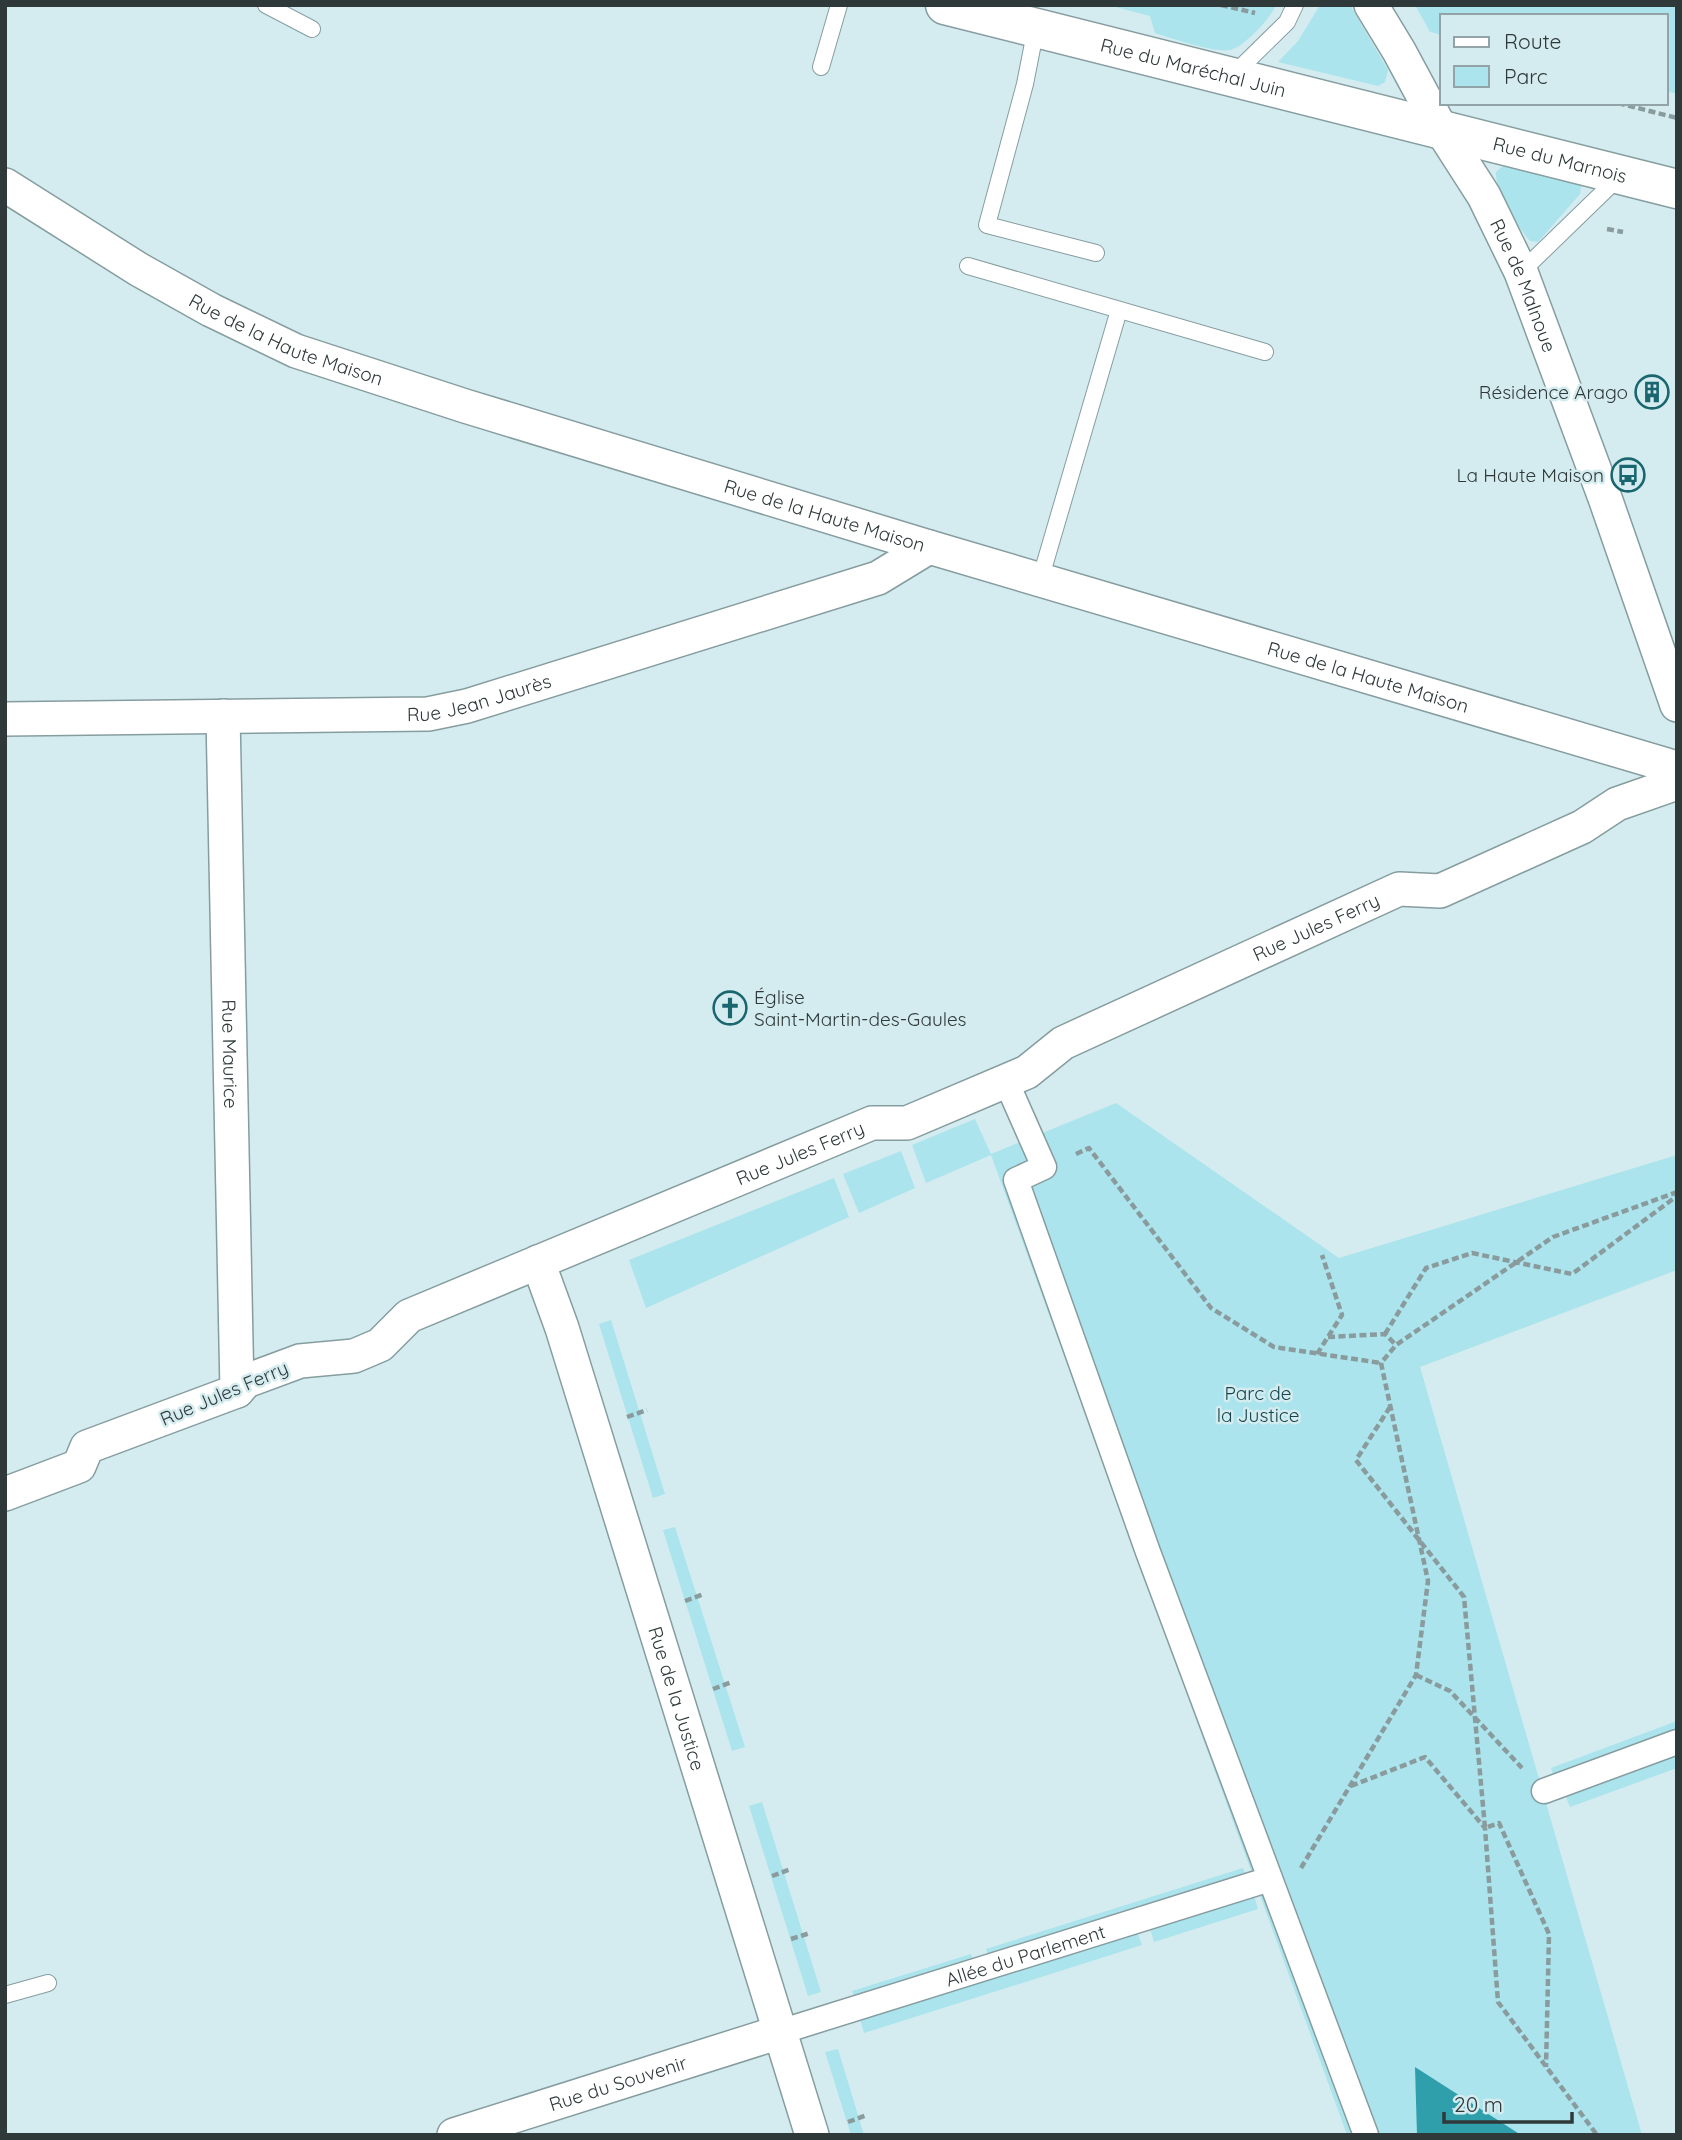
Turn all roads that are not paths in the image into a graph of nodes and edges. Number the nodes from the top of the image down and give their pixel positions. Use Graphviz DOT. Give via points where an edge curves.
graph roads {
  1 [pos="266,5"];
  2 [pos="839,5"];
  3 [pos="945,5"];
  4 [pos="1295,5"];
  5 [pos="1371,5"];
  6 [pos="1037,27"];
  7 [pos="312,29"];
  8 [pos="821,68"];
  9 [pos="1231,76"];
  10 [pos="1441,129"];
  11 [pos="1621,175"];
  12 [pos="5,184"];
  13 [pos="1677,189"];
  14 [pos="1096,253"];
  15 [pos="968,266"];
  16 [pos="1521,272"];
  17 [pos="1119,310"];
  18 [pos="1265,352"];
  19 [pos="929,547"];
  20 [pos="1040,580"];
  21 [pos="1677,705"];
  22 [pos="223,716"];
  23 [pos="5,719"];
  24 [pos="1677,768"];
  25 [pos="1677,783"];
  26 [pos="1006,1081"];
  27 [pos="538,1262"];
  28 [pos="237,1391"];
  29 [pos="5,1494"];
  30 [pos="1677,1742"];
  31 [pos="1544,1791"];
  32 [pos="1270,1879"];
  33 [pos="48,1983"];
  34 [pos="5,1996"];
  35 [pos="780,2032"];
  36 [pos="454,2135"];
  37 [pos="812,2135"];
  38 [pos="1366,2135"];
  1 -- 7 [label="lane"];
  2 -- 8 [label="lane"];
  3 -- 6 [label="street, Rue du Maréchal Juin"];
  4 -- 9 [label="lane" via="1287,22"];
  5 -- 10 [label="street, Rue de Malnoue"];
  6 -- 9 [label="street, Rue du Maréchal Juin"];
  6 -- 14 [label="lane" via="987,225"];
  9 -- 10 [label="street, Rue du Maréchal Juin"];
  10 -- 11 [label="street, Rue du Marnois"];
  10 -- 16 [label="street, Rue de Malnoue" via="1484,196"];
  11 -- 13 [label="street, Rue du Marnois"];
  11 -- 16 [label="lane"];
  12 -- 19 [label="street, Rue de la Haute Maison" via="138,269 296,351"];
  15 -- 17 [label="lane"];
  16 -- 21 [label="street, Rue de Malnoue"];
  17 -- 18 [label="lane"];
  17 -- 20 [label="lane"];
  19 -- 20 [label="street, Rue de la Haute Maison"];
  19 -- 22 [label="street, Rue Jean Jaurès" via="878,578 467,706 428,713"];
  20 -- 24 [label="street, Rue de la Haute Maison"];
  22 -- 23 [label="street, Rue Jean Jaurès"];
  22 -- 28 [label="street, Rue Maurice"];
  25 -- 26 [label="street, Rue Jules Ferry" via="1617,804 1582,827 1440,891 1399,889 1063,1044 1027,1072"];
  26 -- 27 [label="street, Rue Jules Ferry" via="908,1123 872,1123"];
  26 -- 32 [label="street" via="1044,1167 1016,1180"];
  27 -- 28 [label="street, Rue Jules Ferry" via="410,1316 380,1345 354,1356 300,1361 246,1381"];
  27 -- 35 [label="street, Rue de la Justice"];
  28 -- 29 [label="street, Rue Jules Ferry" via="87,1447 79,1466"];
  30 -- 31 [label="street"];
  32 -- 35 [label="street, Allée du Parlement"];
  32 -- 38 [label="street"];
  33 -- 34 [label="lane"];
  35 -- 36 [label="street, Rue du Souvenir"];
  35 -- 37 [label="street, Rue de la Justice"];
}
